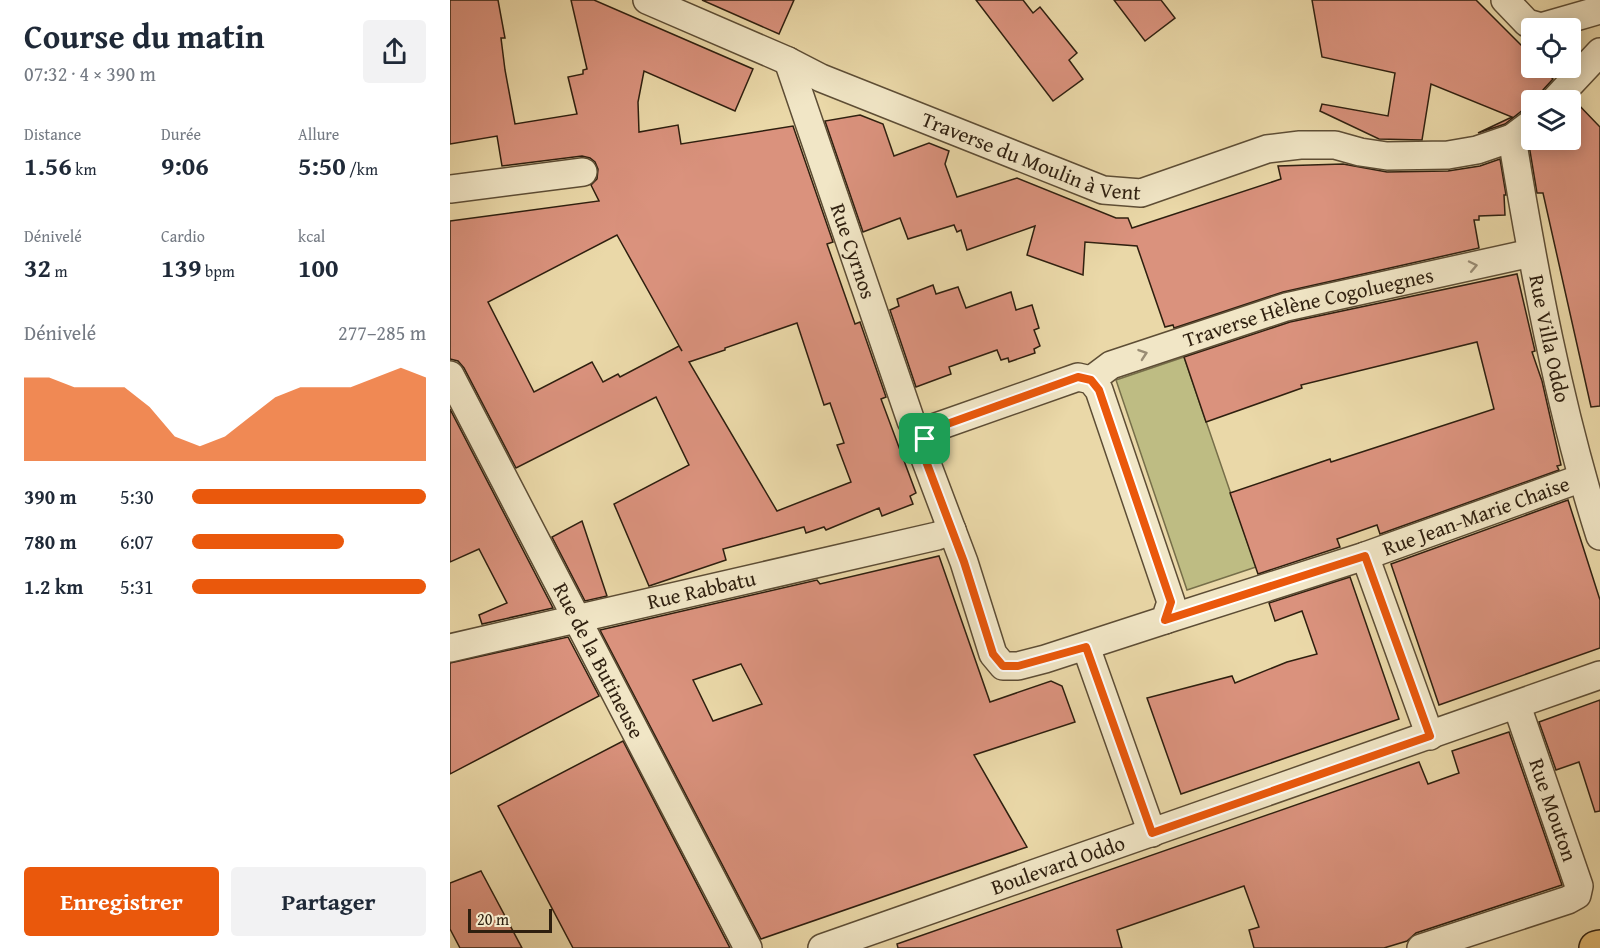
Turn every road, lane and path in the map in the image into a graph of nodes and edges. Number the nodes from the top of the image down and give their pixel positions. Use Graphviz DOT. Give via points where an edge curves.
graph roads {
  1 [pos="647,0"];
  2 [pos="1505,0"];
  3 [pos="1600,10"];
  4 [pos="1600,52"];
  5 [pos="788,61"];
  6 [pos="1564,90"];
  7 [pos="1521,131"];
  8 [pos="1523,150"];
  9 [pos="583,172"];
  10 [pos="450,189"];
  11 [pos="1531,253"];
  12 [pos="450,375"];
  13 [pos="1091,380"];
  14 [pos="925,439"];
  15 [pos="1582,478"];
  16 [pos="952,530"];
  17 [pos="1600,536"];
  18 [pos="1365,556"];
  19 [pos="578,619"];
  20 [pos="1165,620"];
  21 [pos="1086,647"];
  22 [pos="450,648"];
  23 [pos="1600,675"];
  24 [pos="1517,706"];
  25 [pos="1430,736"];
  26 [pos="1152,833"];
  27 [pos="747,948"];
  28 [pos="822,948"];
  29 [pos="1421,948"];
  1 -- 5 [label="street, Traverse du Moulin à Vent"];
  2 -- 3 [label="street" via="1527,23 1541,27"];
  4 -- 6 [label="street"];
  5 -- 7 [label="street, Traverse du Moulin à Vent" via="821,78 1103,190 1141,193 1267,149 1335,145 1387,156 1448,155 1477,150"];
  5 -- 14 [label="street, Rue Cyrnos" via="911,421"];
  8 -- 11 [label="street, Rue Villa Oddo"];
  9 -- 10 [label="street"];
  13 -- 11 [label="street, Traverse Hèlène Cogoluegnes, one-way" via="1111,365 1286,307"];
  11 -- 15 [label="street, Rue Villa Oddo"];
  12 -- 19 [label="street, Rue de la Butineuse"];
  13 -- 14 [label="street" via="1078,377 955,420 936,428"];
  13 -- 20 [label="street" via="1099,390 1171,602"];
  14 -- 16 [label="street" via="924,456"];
  15 -- 17 [label="street, Rue Villa Oddo"];
  15 -- 18 [label="street, Rue Jean-Marie Chaise"];
  16 -- 19 [label="street, Rue Rabbatu"];
  16 -- 21 [label="street, Rue Jean-Marie Chaise" via="993,654 1003,666 1018,666"];
  18 -- 20 [label="street, Rue Jean-Marie Chaise"];
  18 -- 25 [label="street"];
  19 -- 22 [label="street, Rue Rabbatu"];
  19 -- 27 [label="street, Rue de la Butineuse"];
  20 -- 21 [label="street, Rue Jean-Marie Chaise"];
  21 -- 26 [label="street"];
  23 -- 24 [label="street, Boulevard Oddo"];
  24 -- 25 [label="street, Boulevard Oddo"];
  24 -- 29 [label="street, Rue Mouton" via="1579,886 1577,895"];
  25 -- 26 [label="street, Boulevard Oddo"];
  26 -- 28 [label="street, Boulevard Oddo"];
}
